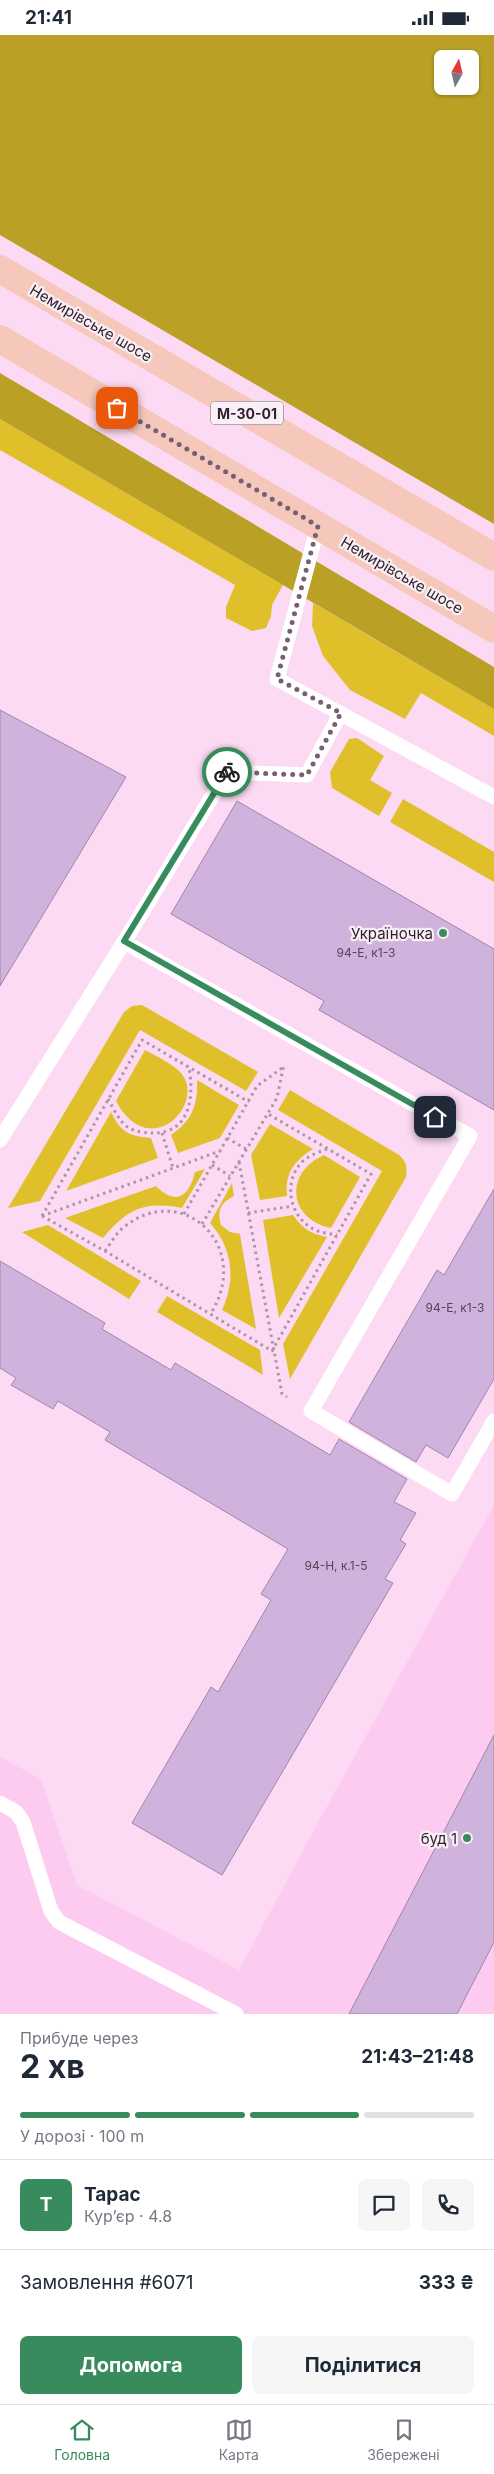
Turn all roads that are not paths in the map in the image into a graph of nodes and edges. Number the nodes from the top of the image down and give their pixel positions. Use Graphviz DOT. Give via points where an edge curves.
graph roads {
  1 [pos="0,269"];
  2 [pos="0,339"];
  3 [pos="318,526"];
  4 [pos="494,557"];
  5 [pos="494,629"];
  6 [pos="341,713"];
  7 [pos="494,797"];
  8 [pos="124,941"];
  9 [pos="0,1139"];
  10 [pos="494,1421"];
  11 [pos="0,1803"];
  12 [pos="236,2014"];
  1 -- 4 [label="main road, Немирівське шосе / М-30-01"];
  2 -- 3 [label="main road, Немирівське шосе"];
  3 -- 5 [label="main road, Немирівське шосе"];
  3 -- 6 [label="lane" via="277,679"];
  6 -- 7 [label="lane"];
  6 -- 8 [label="lane" via="307,775 226,772"];
  8 -- 9 [label="lane"];
  8 -- 10 [label="lane" via="470,1137 311,1411 452,1494"];
  11 -- 12 [label="lane" via="16,1812 23,1822 51,1911 58,1922"];
}
